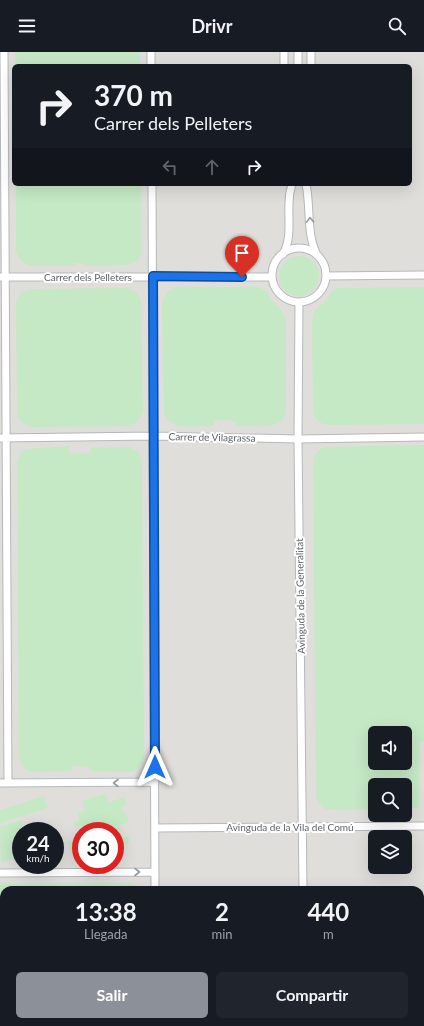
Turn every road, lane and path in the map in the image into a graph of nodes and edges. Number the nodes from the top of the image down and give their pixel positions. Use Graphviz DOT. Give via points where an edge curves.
graph roads {
  1 [pos="4,52"];
  2 [pos="151,52"];
  3 [pos="284,52"];
  4 [pos="298,52"];
  5 [pos="311,52"];
  6 [pos="151,64"];
  7 [pos="284,64"];
  8 [pos="298,64"];
  9 [pos="311,64"];
  10 [pos="152,186"];
  11 [pos="287,186"];
  12 [pos="292,186"];
  13 [pos="306,186"];
  14 [pos="310,186"];
  15 [pos="309,199"];
  16 [pos="288,201"];
  17 [pos="283,254"];
  18 [pos="317,256"];
  19 [pos="424,275"];
  20 [pos="153,276"];
  21 [pos="326,276"];
  22 [pos="3,277"];
  23 [pos="272,277"];
  24 [pos="299,302"];
  25 [pos="153,436"];
  26 [pos="424,437"];
  27 [pos="3,438"];
  28 [pos="298,439"];
  29 [pos="155,782"];
  30 [pos="0,783"];
  31 [pos="8,783"];
  32 [pos="424,826"];
  33 [pos="302,827"];
  34 [pos="156,828"];
  35 [pos="155,872"];
  36 [pos="0,873"];
  37 [pos="156,886"];
  38 [pos="303,886"];
  1 -- 22 [label="street"];
  2 -- 6 [label="street"];
  3 -- 7 [label="street"];
  4 -- 8 [label="street"];
  5 -- 9 [label="street"];
  10 -- 20 [label="street"];
  11 -- 16 [label="street"];
  12 -- 16 [label="street"];
  13 -- 15 [label="street"];
  14 -- 15 [label="street"];
  18 -- 15 [label="street, one-way" via="310,237"];
  16 -- 17 [label="street" via="289,237"];
  17 -- 18 [label="street" via="300,248"];
  17 -- 23 [label="street" via="273,268"];
  18 -- 21 [label="street" via="322,261"];
  19 -- 21 [label="street"];
  20 -- 22 [label="street, Carrer dels Pelleters"];
  20 -- 23 [label="street, Carrer dels Pelleters"];
  20 -- 25 [label="street"];
  21 -- 24 [label="street" via="320,291 314,297"];
  22 -- 27 [label="street"];
  23 -- 24 [label="street" via="275,288 283,298"];
  24 -- 28 [label="street, Avinguda de la Generalitat"];
  25 -- 27 [label="street, Carrer de Vilagrassa"];
  25 -- 28 [label="street, Carrer de Vilagrassa"];
  25 -- 29 [label="street"];
  26 -- 28 [label="street, Carrer de Vilagrassa"];
  27 -- 31 [label="street"];
  28 -- 33 [label="street, Avinguda de la Generalitat"];
  29 -- 31 [label="street, one-way"];
  29 -- 34 [label="street"];
  30 -- 31 [label="street"];
  32 -- 33 [label="street, Avinguda de la Vila del Comú"];
  33 -- 34 [label="street, Avinguda de la Vila del Comú"];
  33 -- 38 [label="street, Avinguda de la Generalitat"];
  34 -- 35 [label="street"];
  36 -- 35 [label="street, one-way"];
  35 -- 37 [label="street"];
}
